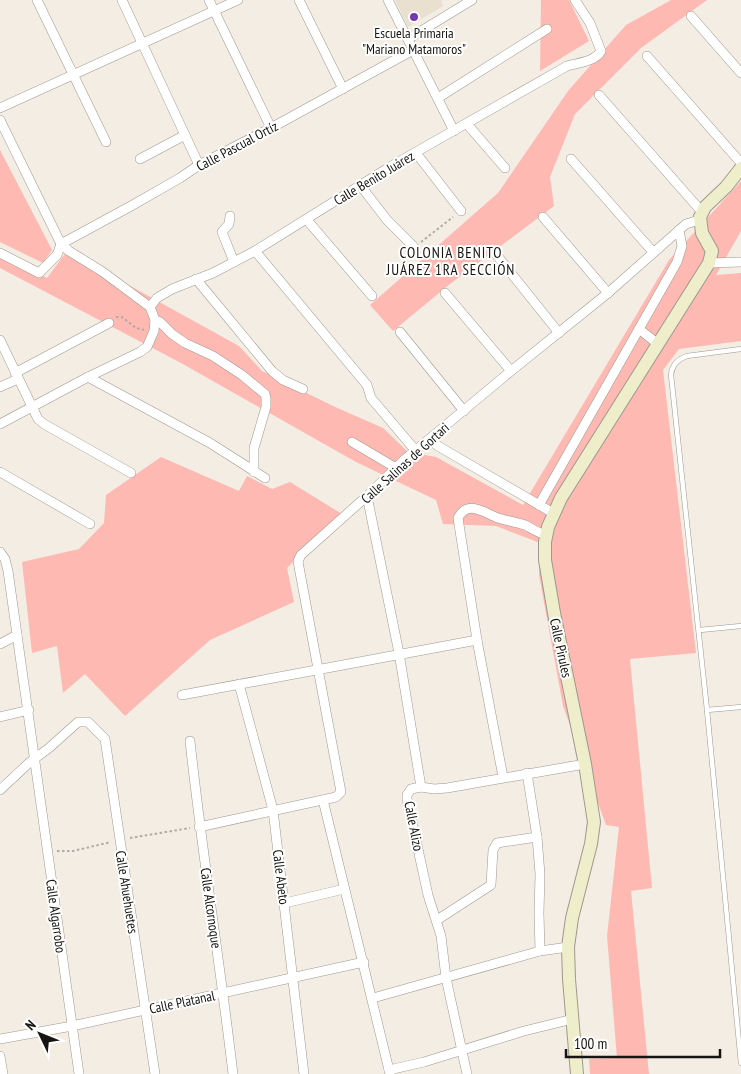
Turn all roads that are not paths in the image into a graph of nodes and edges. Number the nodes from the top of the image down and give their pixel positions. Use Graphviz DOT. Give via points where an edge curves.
graph roads {
  1 [pos="37,0"];
  2 [pos="122,0"];
  3 [pos="209,0"];
  4 [pos="238,0"];
  5 [pos="300,0"];
  6 [pos="388,0"];
  7 [pos="472,0"];
  8 [pos="576,0"];
  9 [pos="215,12"];
  10 [pos="691,16"];
  11 [pos="547,29"];
  12 [pos="408,39"];
  13 [pos="142,42"];
  14 [pos="413,50"];
  15 [pos="647,56"];
  16 [pos="741,73"];
  17 [pos="74,75"];
  18 [pos="343,89"];
  19 [pos="599,94"];
  20 [pos="438,98"];
  21 [pos="0,108"];
  22 [pos="0,120"];
  23 [pos="467,124"];
  24 [pos="271,128"];
  25 [pos="454,131"];
  26 [pos="185,135"];
  27 [pos="106,142"];
  28 [pos="416,153"];
  29 [pos="140,159"];
  30 [pos="571,159"];
  31 [pos="741,163"];
  32 [pos="199,165"];
  33 [pos="505,168"];
  34 [pos="741,168"];
  35 [pos="360,185"];
  36 [pos="461,211"];
  37 [pos="230,216"];
  38 [pos="701,216"];
  39 [pos="543,217"];
  40 [pos="307,220"];
  41 [pos="679,230"];
  42 [pos="61,244"];
  43 [pos="414,247"];
  44 [pos="255,251"];
  45 [pos="654,252"];
  46 [pos="0,253"];
  47 [pos="495,253"];
  48 [pos="234,262"];
  49 [pos="741,262"];
  50 [pos="709,263"];
  51 [pos="196,279"];
  52 [pos="444,293"];
  53 [pos="608,293"];
  54 [pos="372,296"];
  55 [pos="150,307"];
  56 [pos="155,320"];
  57 [pos="109,323"];
  58 [pos="639,329"];
  59 [pos="400,332"];
  60 [pos="559,333"];
  61 [pos="0,340"];
  62 [pos="658,344"];
  63 [pos="741,348"];
  64 [pos="511,371"];
  65 [pos="17,376"];
  66 [pos="88,377"];
  67 [pos="0,387"];
  68 [pos="303,389"];
  69 [pos="31,407"];
  70 [pos="464,411"];
  71 [pos="0,424"];
  72 [pos="430,439"];
  73 [pos="352,442"];
  74 [pos="416,451"];
  75 [pos="396,468"];
  76 [pos="0,472"];
  77 [pos="254,472"];
  78 [pos="131,473"];
  79 [pos="265,478"];
  80 [pos="367,496"];
  81 [pos="539,505"];
  82 [pos="553,513"];
  83 [pos="90,524"];
  84 [pos="546,534"];
  85 [pos="0,552"];
  86 [pos="4,573"];
  87 [pos="741,626"];
  88 [pos="700,630"];
  89 [pos="17,635"];
  90 [pos="476,640"];
  91 [pos="0,644"];
  92 [pos="399,653"];
  93 [pos="318,670"];
  94 [pos="239,684"];
  95 [pos="182,695"];
  96 [pos="741,708"];
  97 [pos="29,710"];
  98 [pos="707,710"];
  99 [pos="0,717"];
  100 [pos="190,741"];
  101 [pos="35,758"];
  102 [pos="585,764"];
  103 [pos="527,773"];
  104 [pos="502,778"];
  105 [pos="421,787"];
  106 [pos="0,790"];
  107 [pos="323,800"];
  108 [pos="273,810"];
  109 [pos="200,827"];
  110 [pos="537,837"];
  111 [pos="344,889"];
  112 [pos="285,903"];
  113 [pos="437,920"];
  114 [pos="568,947"];
  115 [pos="540,951"];
  116 [pos="364,962"];
  117 [pos="294,978"];
  118 [pos="446,978"];
  119 [pos="224,993"];
  120 [pos="373,998"];
  121 [pos="145,1010"];
  122 [pos="573,1019"];
  123 [pos="72,1026"];
  124 [pos="0,1040"];
  125 [pos="462,1050"];
  126 [pos="0,1056"];
  127 [pos="741,1063"];
  128 [pos="390,1072"];
  129 [pos="3,1074"];
  130 [pos="80,1074"];
  131 [pos="155,1074"];
  132 [pos="233,1074"];
  133 [pos="304,1074"];
  134 [pos="466,1074"];
  135 [pos="577,1074"];
  1 -- 17 [label="street"];
  2 -- 13 [label="street"];
  3 -- 9 [label="street"];
  4 -- 9 [label="street"];
  5 -- 18 [label="street"];
  6 -- 12 [label="street"];
  7 -- 12 [label="street"];
  8 -- 23 [label="street, Calle Benito Juárez" via="594,33 600,53 567,66"];
  9 -- 13 [label="street"];
  9 -- 24 [label="street"];
  10 -- 16 [label="street"];
  11 -- 20 [label="street"];
  12 -- 14 [label="street"];
  13 -- 17 [label="street"];
  13 -- 26 [label="street"];
  14 -- 18 [label="street, Calle Pascual Ortíz"];
  14 -- 20 [label="street"];
  15 -- 31 [label="street"];
  17 -- 21 [label="street"];
  17 -- 27 [label="street"];
  18 -- 24 [label="street, Calle Pascual Ortíz"];
  19 -- 38 [label="street"];
  20 -- 25 [label="street"];
  22 -- 42 [label="street"];
  23 -- 25 [label="street, Calle Benito Juárez"];
  23 -- 33 [label="street"];
  24 -- 32 [label="street, Calle Pascual Ortíz"];
  25 -- 28 [label="street, Calle Benito Juárez"];
  26 -- 29 [label="street"];
  26 -- 32 [label="street"];
  28 -- 35 [label="street, Calle Benito Juárez"];
  28 -- 36 [label="street"];
  30 -- 45 [label="street"];
  32 -- 42 [label="street, Calle Pascual Ortíz"];
  34 -- 38 [label="street"];
  35 -- 40 [label="street, Calle Benito Juárez"];
  35 -- 43 [label="street" via="387,220"];
  37 -- 48 [label="street" via="229,224 222,232"];
  38 -- 41 [label="street, Calle Salinas de Gortari"];
  38 -- 50 [label="street" via="702,233 712,251"];
  39 -- 53 [label="street"];
  40 -- 44 [label="street, Calle Benito Juárez"];
  40 -- 54 [label="street"];
  41 -- 45 [label="street, Calle Salinas de Gortari"];
  41 -- 58 [label="street" via="682,246 677,262"];
  42 -- 46 [label="street" via="57,255 39,273"];
  42 -- 55 [label="street"];
  44 -- 48 [label="street, Calle Benito Juárez"];
  44 -- 74 [label="street" via="367,385 371,398"];
  45 -- 53 [label="street, Calle Salinas de Gortari"];
  47 -- 60 [label="street"];
  48 -- 51 [label="street, Calle Benito Juárez"];
  49 -- 50 [label="street"];
  50 -- 62 [label="street, Calle Pirules"];
  51 -- 55 [label="street, Calle Benito Juárez" via="172,288"];
  51 -- 68 [label="street" via="272,371"];
  52 -- 64 [label="street"];
  53 -- 60 [label="street, Calle Salinas de Gortari"];
  55 -- 56 [label="street"];
  56 -- 66 [label="street" via="154,331 144,350"];
  56 -- 77 [label="street" via="263,392 266,398 254,448"];
  57 -- 65 [label="street"];
  58 -- 62 [label="street"];
  58 -- 81 [label="street"];
  59 -- 70 [label="street"];
  60 -- 64 [label="street, Calle Salinas de Gortari"];
  61 -- 65 [label="street"];
  62 -- 82 [label="street, Calle Pirules"];
  63 -- 88 [label="lane" via="687,356 672,370"];
  64 -- 70 [label="street, Calle Salinas de Gortari"];
  65 -- 67 [label="street"];
  65 -- 69 [label="street"];
  66 -- 69 [label="street"];
  66 -- 77 [label="street" via="210,442"];
  69 -- 71 [label="street"];
  69 -- 78 [label="street" via="44,424"];
  70 -- 72 [label="street, Calle Salinas de Gortari"];
  72 -- 74 [label="street, Calle Salinas de Gortari"];
  72 -- 81 [label="street"];
  73 -- 75 [label="street"];
  74 -- 75 [label="street, Calle Salinas de Gortari"];
  75 -- 80 [label="street, Calle Salinas de Gortari"];
  76 -- 83 [label="street"];
  77 -- 79 [label="street"];
  80 -- 92 [label="street, Calle Alizo"];
  80 -- 93 [label="street, Calle Salinas de Gortari" via="299,558"];
  81 -- 82 [label="street"];
  82 -- 84 [label="street, Calle Pirules"];
  84 -- 90 [label="street" via="474,509 462,512 458,518"];
  84 -- 102 [label="street, Calle Pirules" via="545,560 552,605"];
  85 -- 86 [label="street, Calle Algarrobo" via="5,559"];
  86 -- 89 [label="street, Calle Algarrobo"];
  87 -- 88 [label="lane"];
  88 -- 98 [label="lane"];
  89 -- 91 [label="street"];
  89 -- 97 [label="street, Calle Algarrobo"];
  90 -- 92 [label="street"];
  90 -- 104 [label="street"];
  92 -- 93 [label="street"];
  92 -- 105 [label="street, Calle Alizo"];
  93 -- 94 [label="street"];
  93 -- 107 [label="street, Calle Salinas de Gortari" via="341,790 336,797"];
  94 -- 95 [label="street"];
  94 -- 108 [label="street, Calle Abeto"];
  96 -- 98 [label="lane"];
  97 -- 99 [label="street"];
  97 -- 101 [label="street, Calle Algarrobo"];
  98 -- 127 [label="lane"];
  100 -- 109 [label="street, Calle Alcornoque"];
  101 -- 106 [label="street"];
  101 -- 121 [label="street, Calle Ahuehuetes" via="75,724 84,721 102,735 107,745"];
  101 -- 123 [label="street, Calle Algarrobo"];
  102 -- 103 [label="street"];
  102 -- 114 [label="street, Calle Pirules" via="594,830"];
  103 -- 104 [label="street"];
  103 -- 110 [label="street"];
  104 -- 105 [label="street" via="447,788"];
  105 -- 113 [label="street, Calle Alizo" via="411,789 407,799 428,895"];
  107 -- 108 [label="street"];
  107 -- 111 [label="street"];
  108 -- 109 [label="street"];
  108 -- 112 [label="street, Calle Abeto"];
  109 -- 119 [label="street, Calle Alcornoque"];
  110 -- 113 [label="street" via="497,843 493,850 491,885"];
  110 -- 115 [label="street"];
  111 -- 112 [label="street"];
  111 -- 116 [label="street"];
  112 -- 117 [label="street, Calle Abeto"];
  113 -- 118 [label="street, Calle Alizo"];
  114 -- 115 [label="street"];
  114 -- 122 [label="street, Calle Pirules"];
  115 -- 118 [label="street"];
  116 -- 117 [label="street, Calle Platanal"];
  116 -- 120 [label="street"];
  117 -- 119 [label="street, Calle Platanal"];
  117 -- 133 [label="street, Calle Abeto"];
  118 -- 120 [label="street"];
  118 -- 125 [label="street, Calle Alizo"];
  119 -- 121 [label="street, Calle Platanal"];
  119 -- 132 [label="street, Calle Alcornoque"];
  120 -- 128 [label="street"];
  121 -- 123 [label="street, Calle Platanal"];
  121 -- 131 [label="street, Calle Ahuehuetes"];
  122 -- 125 [label="street"];
  122 -- 135 [label="street, Calle Pirules"];
  123 -- 124 [label="street, Calle Platanal"];
  123 -- 130 [label="street, Calle Algarrobo"];
  125 -- 128 [label="street"];
  125 -- 134 [label="street, Calle Alizo"];
  126 -- 129 [label="street"];
}
